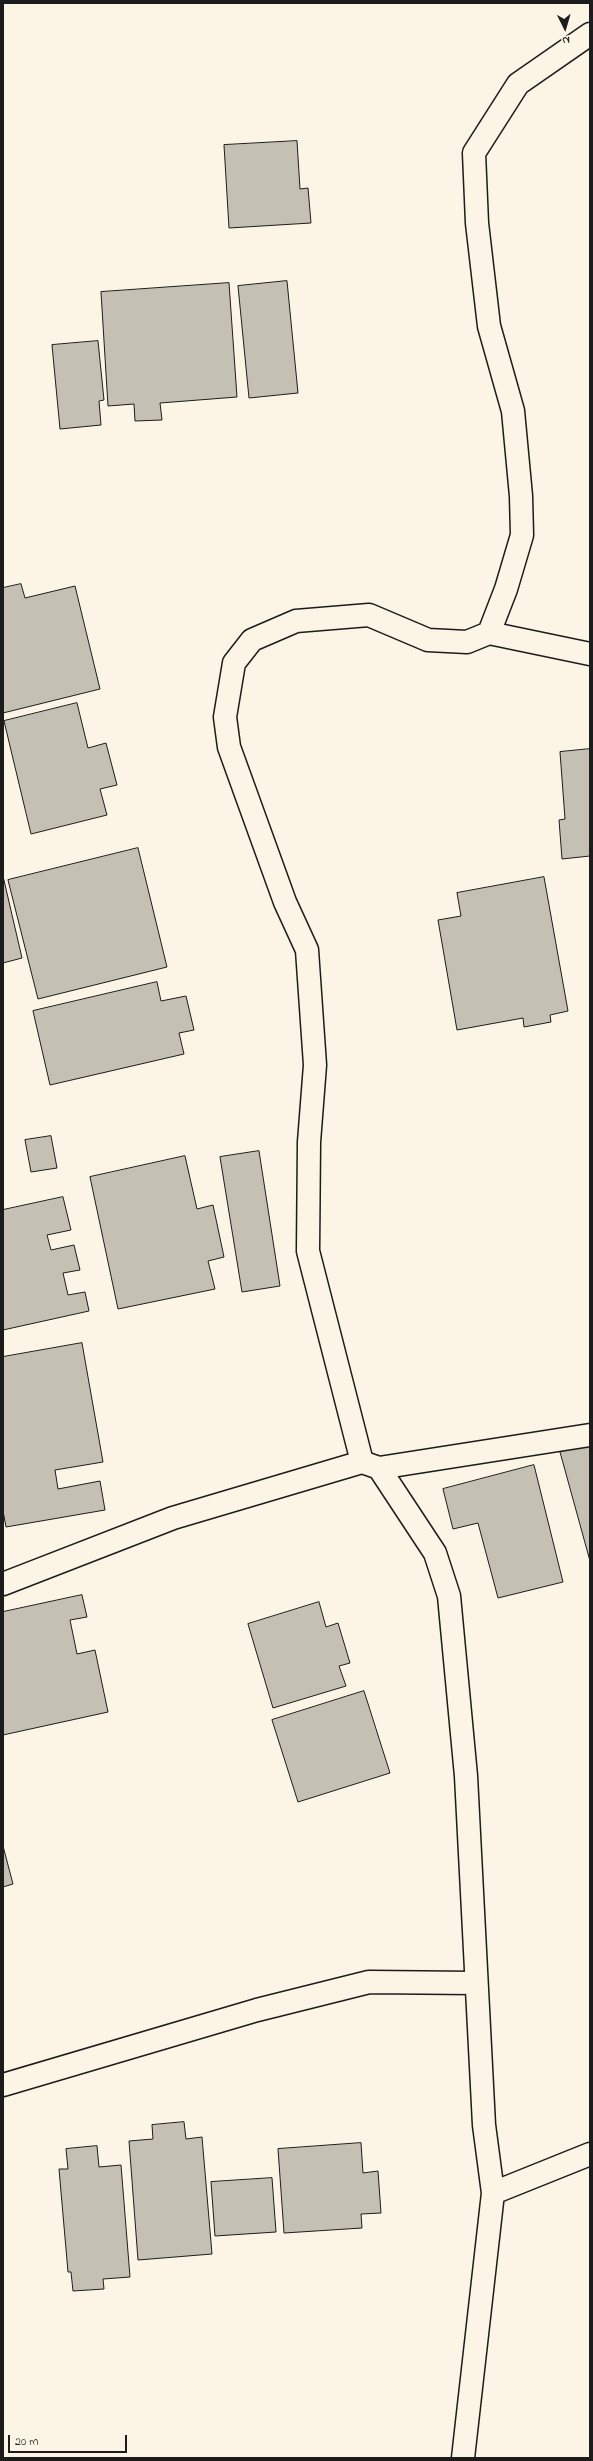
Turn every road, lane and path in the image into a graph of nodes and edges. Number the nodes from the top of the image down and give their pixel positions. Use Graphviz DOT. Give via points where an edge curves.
graph roads {
  1 [pos="590,34"];
  2 [pos="490,633"];
  3 [pos="590,654"];
  4 [pos="590,1435"];
  5 [pos="371,1465"];
  6 [pos="3,1584"];
  7 [pos="475,1983"];
  8 [pos="3,2085"];
  9 [pos="590,2154"];
  10 [pos="493,2193"];
  11 [pos="463,2458"];
  1 -- 2 [label="street" via="518,84 474,153 477,223 489,326 513,411 521,496 522,535"];
  2 -- 3 [label="street"];
  2 -- 5 [label="street" via="467,642 428,640 369,615 296,621 252,640 234,663 225,717 232,754 285,902 307,950 315,1065 309,1142 308,1251"];
  4 -- 5 [label="street"];
  5 -- 6 [label="street" via="173,1518"];
  5 -- 7 [label="street" via="435,1553 449,1596 466,1776 476,1949"];
  7 -- 8 [label="street" via="369,1982 257,2010"];
  7 -- 10 [label="street" via="484,2125"];
  9 -- 10 [label="street"];
  10 -- 11 [label="street"];
}
